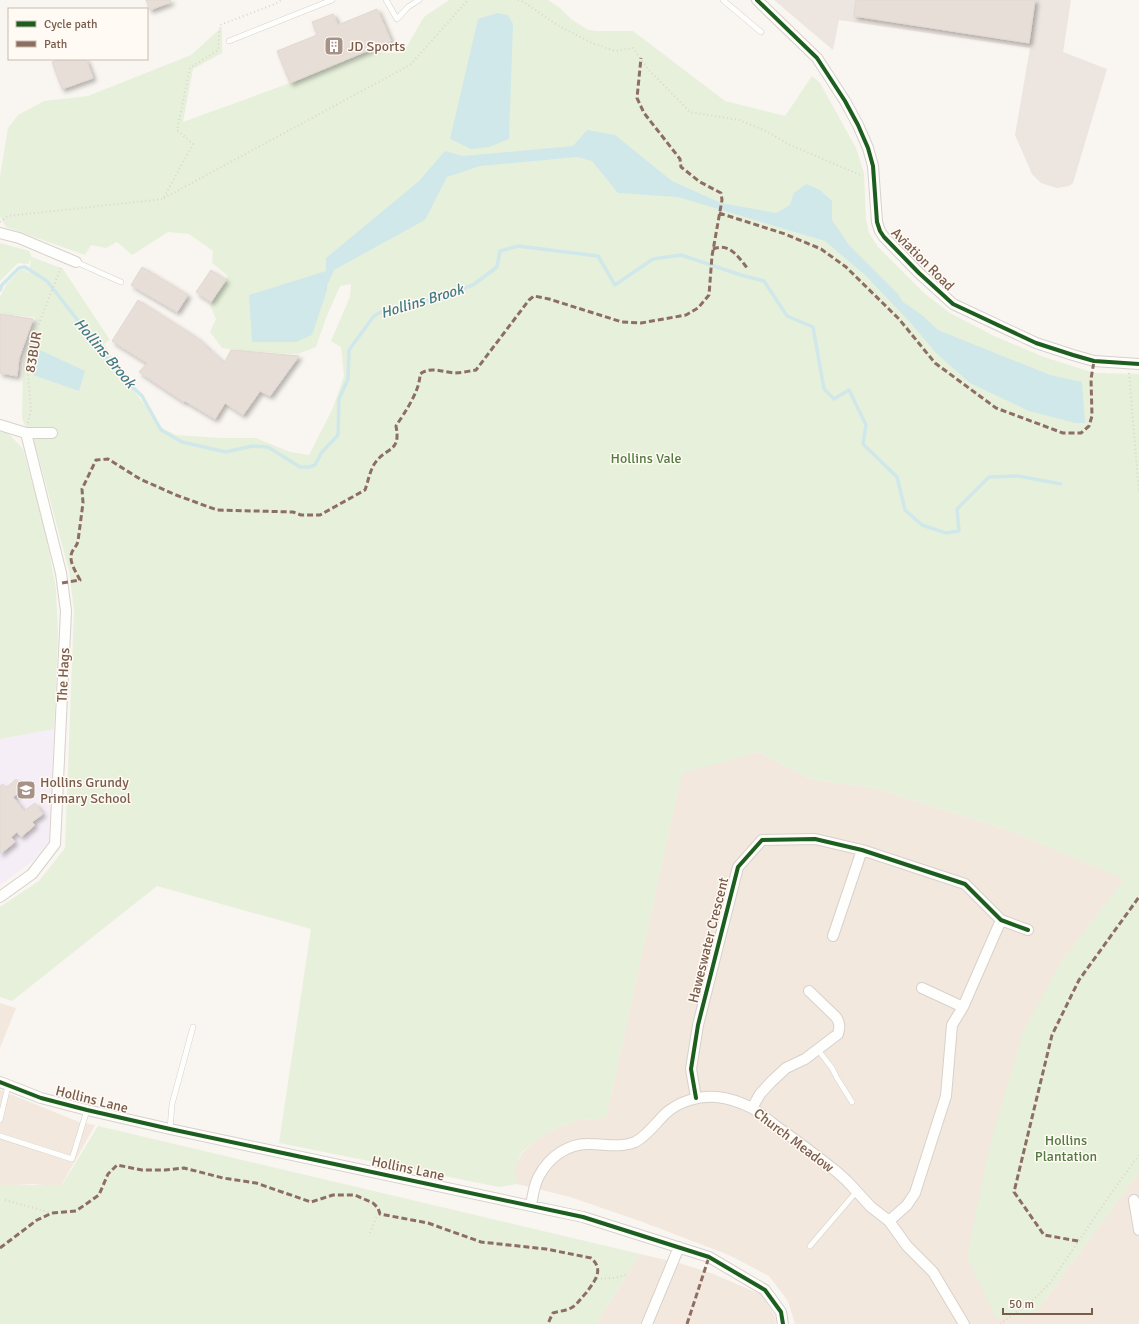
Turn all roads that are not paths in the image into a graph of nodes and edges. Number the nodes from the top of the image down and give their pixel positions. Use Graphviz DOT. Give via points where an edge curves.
graph roads {
  1 [pos="332,0"];
  2 [pos="386,0"];
  3 [pos="419,0"];
  4 [pos="723,0"];
  5 [pos="757,0"];
  6 [pos="761,32"];
  7 [pos="229,41"];
  8 [pos="0,233"];
  9 [pos="76,262"];
  10 [pos="121,282"];
  11 [pos="1139,364"];
  12 [pos="0,425"];
  13 [pos="26,434"];
  14 [pos="52,434"];
  15 [pos="862,850"];
  16 [pos="0,897"];
  17 [pos="1001,920"];
  18 [pos="1028,930"];
  19 [pos="833,936"];
  20 [pos="922,988"];
  21 [pos="809,991"];
  22 [pos="963,1007"];
  23 [pos="193,1027"];
  24 [pos="818,1050"];
  25 [pos="4,1084"];
  26 [pos="696,1098"];
  27 [pos="852,1102"];
  28 [pos="752,1108"];
  29 [pos="87,1110"];
  30 [pos="0,1120"];
  31 [pos="170,1129"];
  32 [pos="0,1136"];
  33 [pos="857,1191"];
  34 [pos="1134,1200"];
  35 [pos="531,1205"];
  36 [pos="889,1221"];
  37 [pos="1139,1230"];
  38 [pos="679,1246"];
  39 [pos="810,1246"];
  40 [pos="647,1324"];
  41 [pos="783,1324"];
  42 [pos="964,1324"];
  1 -- 7 [label="lane"];
  2 -- 3 [label="lane" via="397,18"];
  4 -- 6 [label="lane"];
  5 -- 11 [label="street, Aviation Road" via="817,58 837,89 868,148 873,166 877,222 880,231 919,273 953,304 1036,343 1094,361"];
  8 -- 9 [label="street" via="19,238"];
  9 -- 10 [label="lane"];
  12 -- 13 [label="street"];
  13 -- 14 [label="street"];
  13 -- 16 [label="street, The Hags" via="61,573 66,611 55,844 32,874"];
  15 -- 17 [label="street, Haweswater Crescent" via="965,884"];
  15 -- 19 [label="street"];
  15 -- 26 [label="street, Haweswater Crescent" via="815,838 762,840 738,867 698,1025 691,1069"];
  17 -- 18 [label="street"];
  17 -- 22 [label="street"];
  20 -- 22 [label="street"];
  21 -- 24 [label="street" via="836,1017 840,1028 838,1034"];
  22 -- 36 [label="street" via="952,1025 946,1096 915,1193 907,1205"];
  23 -- 31 [label="lane" via="172,1104"];
  24 -- 27 [label="lane"];
  24 -- 28 [label="street" via="786,1068 770,1082"];
  25 -- 29 [label="street, Hollins Lane" via="41,1098"];
  25 -- 30 [label="lane"];
  26 -- 28 [label="street, Church Meadow" via="717,1097"];
  26 -- 35 [label="street, Church Meadow" via="673,1108 646,1135 635,1142 614,1146 575,1145 562,1150 538,1176"];
  28 -- 33 [label="street, Church Meadow" via="837,1172"];
  29 -- 31 [label="street, Hollins Lane"];
  29 -- 32 [label="lane" via="72,1159"];
  31 -- 35 [label="street, Hollins Lane"];
  33 -- 36 [label="street, Church Meadow" via="871,1207"];
  33 -- 39 [label="lane"];
  34 -- 37 [label="street"];
  35 -- 38 [label="street, Hollins Lane" via="583,1217"];
  36 -- 42 [label="street, Church Meadow" via="907,1246 933,1272"];
  38 -- 40 [label="street"];
  38 -- 41 [label="street, Hollins Lane" via="709,1257 765,1290 781,1312"];
}
